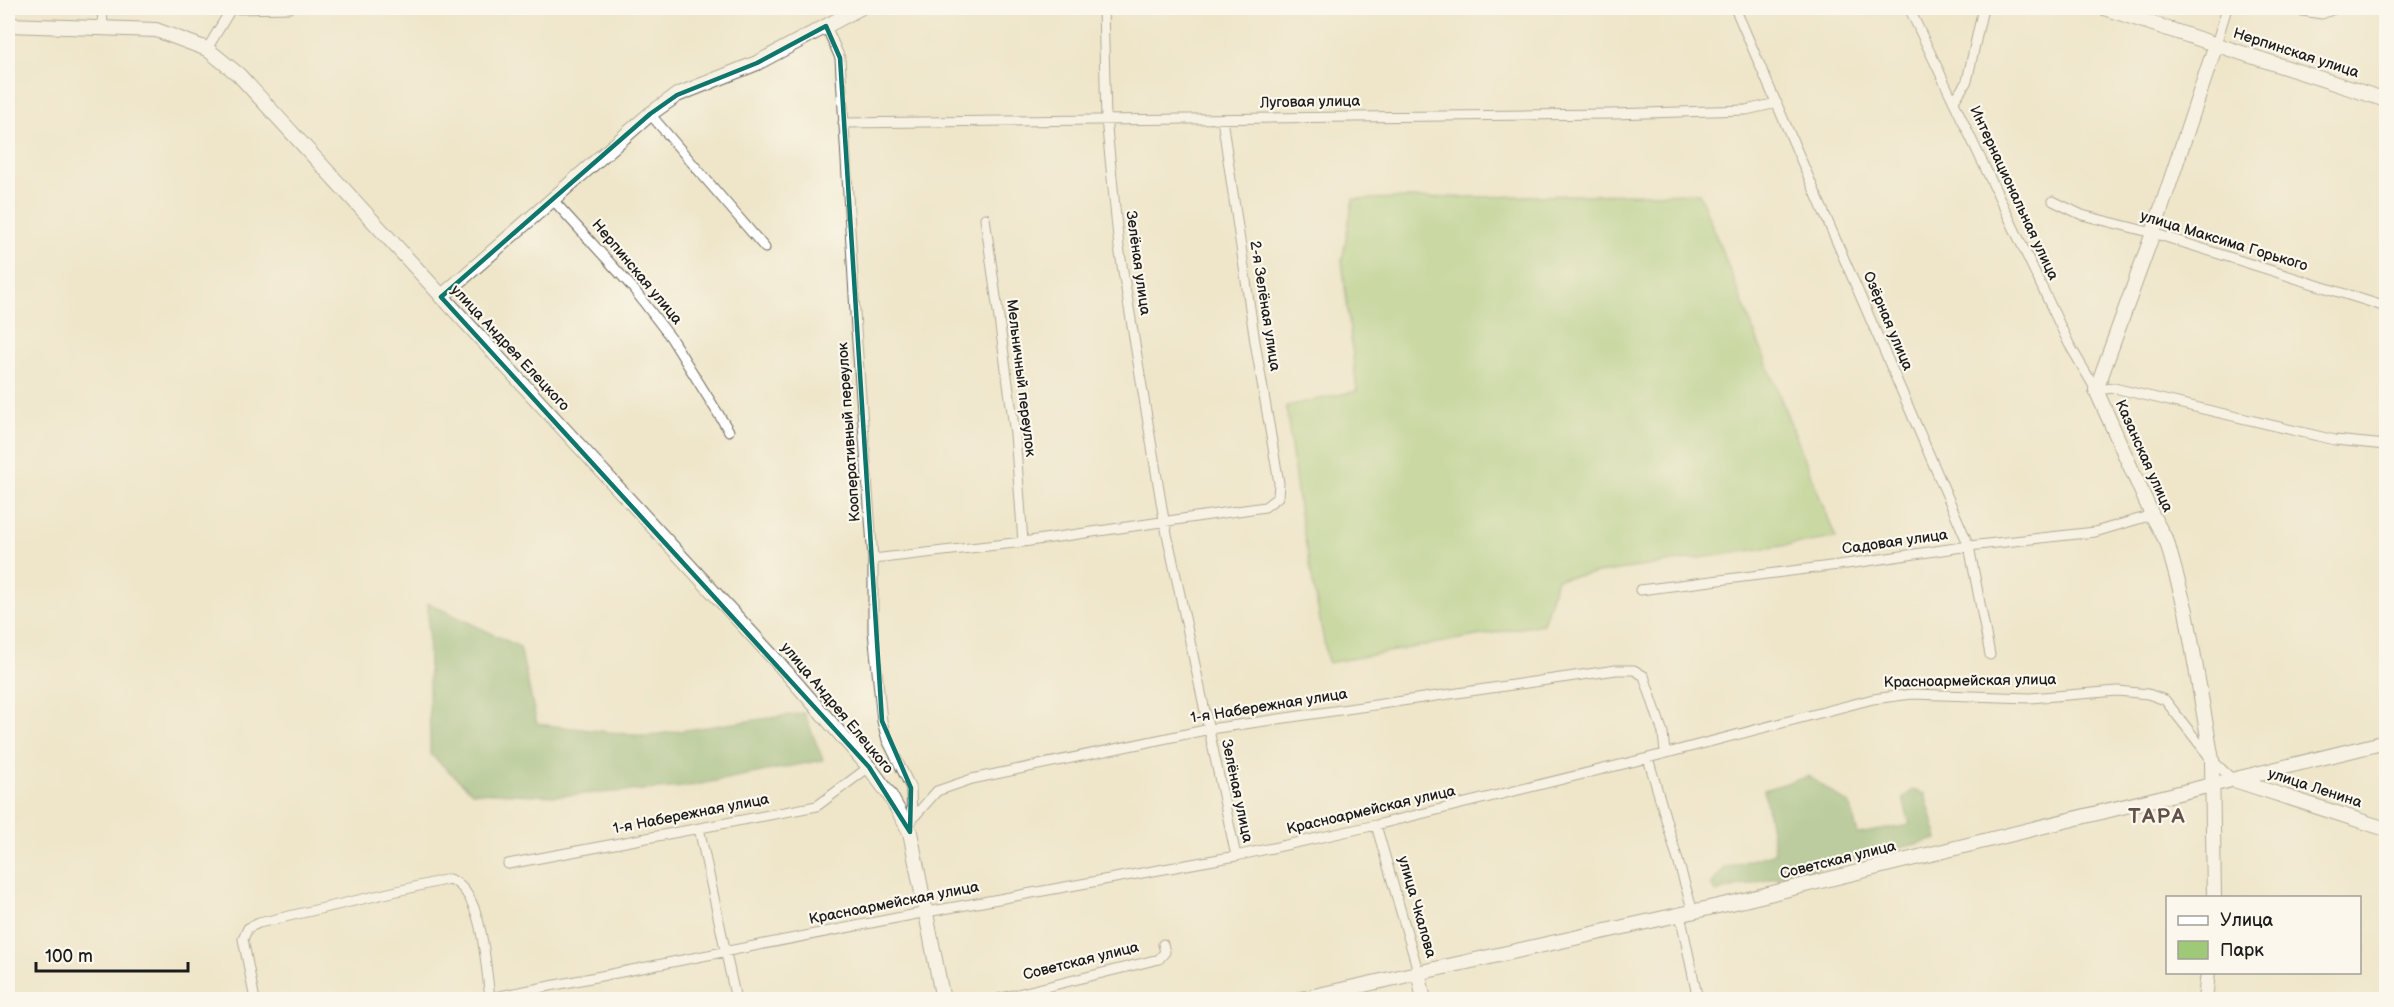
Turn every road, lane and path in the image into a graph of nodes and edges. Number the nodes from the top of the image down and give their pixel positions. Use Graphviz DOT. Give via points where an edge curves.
graph roads {
  1 [pos="102,8"];
  2 [pos="291,8"];
  3 [pos="860,8"];
  4 [pos="1103,8"];
  5 [pos="1735,8"];
  6 [pos="1909,8"];
  7 [pos="1983,8"];
  8 [pos="2104,8"];
  9 [pos="2227,8"];
  10 [pos="2283,8"];
  11 [pos="2337,8"];
  12 [pos="2129,11"];
  13 [pos="8,24"];
  14 [pos="102,26"];
  15 [pos="826,26"];
  16 [pos="2216,44"];
  17 [pos="207,49"];
  18 [pos="2386,100"];
  19 [pos="1954,101"];
  20 [pos="1777,103"];
  21 [pos="650,114"];
  22 [pos="1106,119"];
  23 [pos="1222,119"];
  24 [pos="843,123"];
  25 [pos="553,200"];
  26 [pos="2054,201"];
  27 [pos="985,218"];
  28 [pos="2153,233"];
  29 [pos="765,248"];
  30 [pos="441,297"];
  31 [pos="2386,307"];
  32 [pos="2096,390"];
  33 [pos="729,431"];
  34 [pos="2386,445"];
  35 [pos="2151,515"];
  36 [pos="1164,520"];
  37 [pos="1023,542"];
  38 [pos="1969,546"];
  39 [pos="873,559"];
  40 [pos="1640,590"];
  41 [pos="1990,655"];
  42 [pos="1210,729"];
  43 [pos="2386,742"];
  44 [pos="1665,753"];
  45 [pos="1648,758"];
  46 [pos="2212,760"];
  47 [pos="869,767"];
  48 [pos="2232,779"];
  49 [pos="2211,784"];
  50 [pos="913,818"];
  51 [pos="1376,825"];
  52 [pos="699,828"];
  53 [pos="2386,829"];
  54 [pos="910,832"];
  55 [pos="1236,856"];
  56 [pos="508,864"];
  57 [pos="2214,896"];
  58 [pos="927,912"];
  59 [pos="1686,913"];
  60 [pos="1163,944"];
  61 [pos="725,951"];
  62 [pos="1418,971"];
  63 [pos="2208,974"];
  64 [pos="490,997"];
  65 [pos="255,999"];
  66 [pos="479,999"];
  67 [pos="736,999"];
  68 [pos="943,999"];
  69 [pos="993,999"];
  70 [pos="1296,999"];
  71 [pos="1424,999"];
  72 [pos="1698,999"];
  73 [pos="2205,999"];
  1 -- 14 [label="street"];
  2 -- 17 [label="street" via="231,9"];
  3 -- 15 [label="main road"];
  4 -- 22 [label="street, Зелёная улица"];
  5 -- 20 [label="street, Озёрная улица"];
  6 -- 19 [label="street, Интернациональная улица"];
  7 -- 19 [label="street" via="1966,81"];
  8 -- 12 [label="main road, Нерпинская улица"];
  9 -- 16 [label="street, Казанская улица"];
  10 -- 11 [label="street" via="2322,14"];
  12 -- 16 [label="main road, Нерпинская улица"];
  13 -- 14 [label="main road, улица Андрея Елецкого"];
  14 -- 17 [label="main road, улица Андрея Елецкого" via="156,30"];
  15 -- 21 [label="main road" via="757,63 677,96"];
  15 -- 24 [label="street, Кооперативный переулок" via="840,58"];
  16 -- 18 [label="main road, Нерпинская улица"];
  16 -- 28 [label="main road, Казанская улица"];
  17 -- 30 [label="main road, улица Андрея Елецкого" via="239,75"];
  19 -- 32 [label="street, Интернациональная улица" via="2069,344"];
  20 -- 23 [label="street, Луговая улица" via="1746,110 1679,112"];
  20 -- 38 [label="street, Озёрная улица"];
  21 -- 25 [label="main road"];
  21 -- 29 [label="street"];
  22 -- 23 [label="street, Луговая улица"];
  22 -- 24 [label="street, Луговая улица"];
  22 -- 36 [label="street, Зелёная улица" via="1119,247"];
  23 -- 36 [label="street, 2-я Зелёная улица" via="1279,483 1278,497 1265,507"];
  24 -- 39 [label="street, Кооперативный переулок"];
  25 -- 30 [label="main road"];
  25 -- 33 [label="street, Нерпинская улица" via="652,312"];
  26 -- 28 [label="street, улица Максима Горького" via="2082,215"];
  27 -- 37 [label="street, Мельничный переулок" via="1015,435"];
  28 -- 31 [label="street, улица Максима Горького"];
  28 -- 32 [label="main road, Казанская улица"];
  30 -- 47 [label="main road, улица Андрея Елецкого"];
  32 -- 34 [label="street" via="2114,388 2335,440"];
  32 -- 35 [label="main road, Казанская улица"];
  35 -- 38 [label="street, Садовая улица" via="2095,532"];
  35 -- 46 [label="main road, Казанская улица" via="2167,542 2182,591"];
  36 -- 37 [label="street"];
  36 -- 42 [label="street, Зелёная улица"];
  37 -- 39 [label="street"];
  38 -- 40 [label="street, Садовая улица"];
  38 -- 41 [label="street, Озёрная улица"];
  39 -- 50 [label="street, Кооперативный переулок" via="873,631 882,721 886,740 911,788"];
  42 -- 44 [label="street, 1-я Набережная улица" via="1634,670 1644,676 1663,733"];
  42 -- 50 [label="street, 1-я Набережная улица" via="972,778 937,791"];
  42 -- 55 [label="street, Зелёная улица"];
  43 -- 48 [label="main road, Советская улица"];
  44 -- 45 [label="street, Красноармейская улица"];
  44 -- 46 [label="street, Красноармейская улица" via="1873,699 1912,694 2030,698 2118,692 2148,694 2165,700"];
  45 -- 51 [label="street, Красноармейская улица"];
  45 -- 59 [label="street"];
  46 -- 48 [label="street, Красноармейская улица"];
  46 -- 49 [label="main road, Казанская улица"];
  47 -- 52 [label="street, 1-я Набережная улица" via="817,806"];
  47 -- 54 [label="main road, улица Андрея Елецкого"];
  48 -- 49 [label="main road, Советская улица"];
  48 -- 53 [label="main road, улица Ленина"];
  49 -- 57 [label="main road, Казанская улица"];
  49 -- 59 [label="main road, Советская улица"];
  50 -- 54 [label="street, Кооперативный переулок"];
  51 -- 55 [label="street, Красноармейская улица"];
  51 -- 62 [label="street, улица Чкалова"];
  52 -- 56 [label="street, 1-я Набережная улица"];
  52 -- 61 [label="street"];
  54 -- 58 [label="main road, улица Андрея Елецкого"];
  55 -- 58 [label="street, Красноармейская улица"];
  58 -- 61 [label="street, Красноармейская улица"];
  58 -- 68 [label="main road, улица Андрея Елецкого"];
  59 -- 62 [label="main road, Советская улица"];
  59 -- 72 [label="street"];
  60 -- 69 [label="street, Советская улица" via="1165,952 1160,959"];
  61 -- 64 [label="street, Красноармейская улица"];
  61 -- 67 [label="street"];
  62 -- 70 [label="main road, Советская улица"];
  62 -- 71 [label="main road, улица Чкалова"];
  63 -- 73 [label="main road"];
  64 -- 65 [label="street" via="476,909 460,883 449,879 248,928 243,939"];
  64 -- 66 [label="street, Красноармейская улица"];
}
